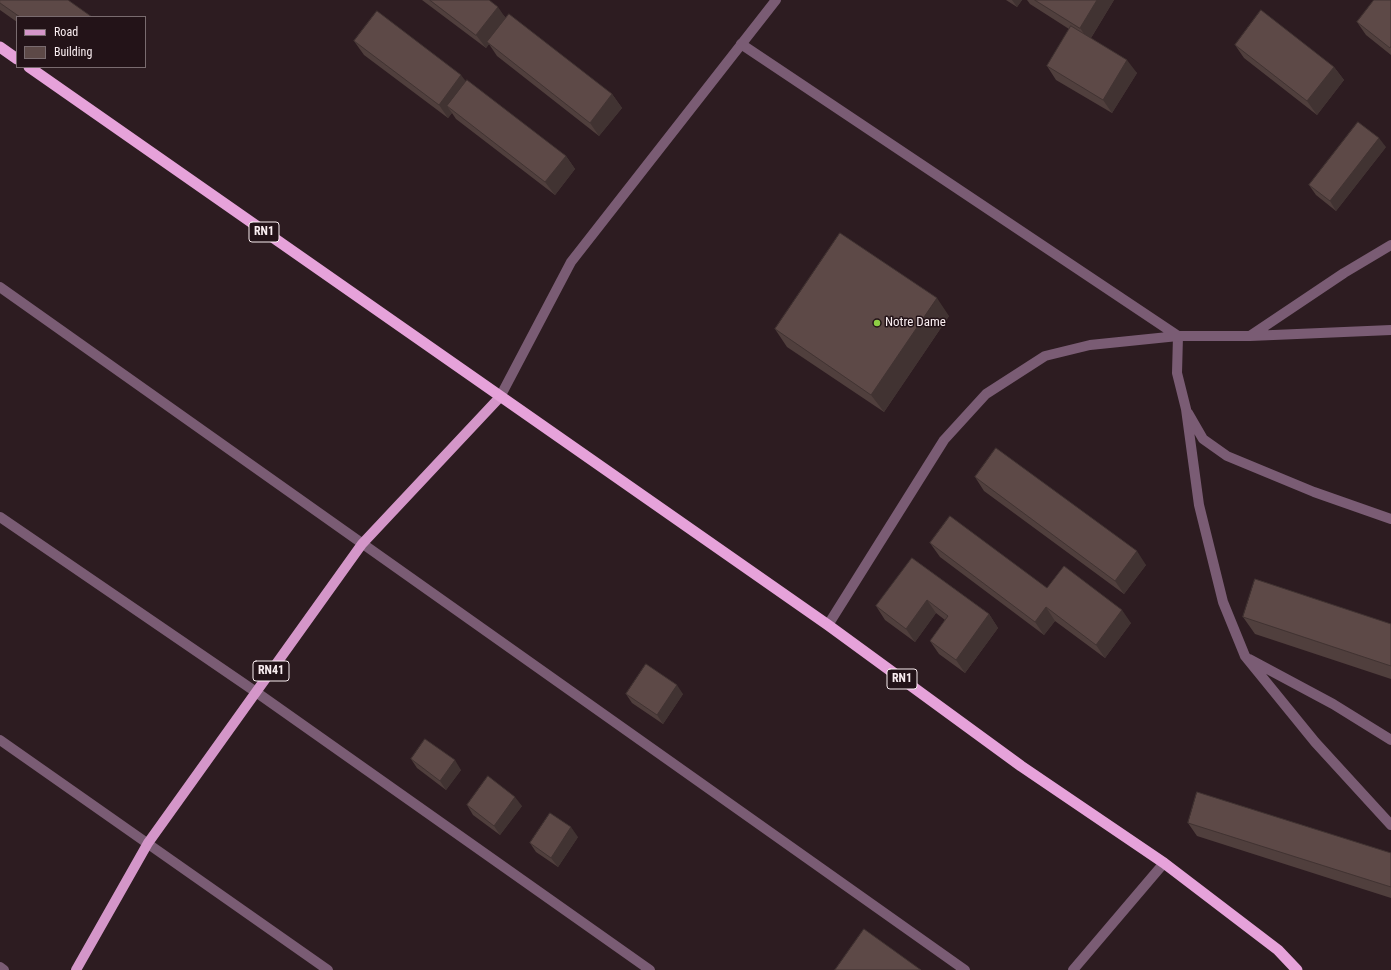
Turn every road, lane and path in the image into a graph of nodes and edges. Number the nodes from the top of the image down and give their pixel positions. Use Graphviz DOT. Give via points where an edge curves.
graph roads {
  1 [pos="776,0"];
  2 [pos="741,44"];
  3 [pos="0,47"];
  4 [pos="16,58"];
  5 [pos="30,68"];
  6 [pos="1391,245"];
  7 [pos="0,287"];
  8 [pos="1391,330"];
  9 [pos="1178,336"];
  10 [pos="1250,336"];
  11 [pos="500,397"];
  12 [pos="1186,409"];
  13 [pos="0,517"];
  14 [pos="1391,518"];
  15 [pos="362,544"];
  16 [pos="828,625"];
  17 [pos="1245,656"];
  18 [pos="256,692"];
  19 [pos="0,740"];
  20 [pos="1391,740"];
  21 [pos="1391,825"];
  22 [pos="148,842"];
  23 [pos="1164,863"];
  24 [pos="0,967"];
  25 [pos="4,970"];
  26 [pos="76,970"];
  27 [pos="328,970"];
  28 [pos="650,970"];
  29 [pos="964,970"];
  30 [pos="1073,970"];
  31 [pos="1297,970"];
  1 -- 2 [label="street"];
  2 -- 9 [label="street"];
  2 -- 11 [label="street" via="571,262"];
  3 -- 4 [label="highway"];
  5 -- 11 [label="highway, RN1"];
  6 -- 10 [label="street"];
  7 -- 15 [label="street"];
  8 -- 10 [label="street"];
  9 -- 10 [label="street"];
  9 -- 12 [label="street" via="1177,373"];
  9 -- 16 [label="street" via="1090,345 1045,356 986,394 944,440"];
  11 -- 15 [label="main road, RN41"];
  11 -- 16 [label="highway, RN1"];
  12 -- 14 [label="street" via="1203,439 1227,456 1314,492"];
  12 -- 17 [label="street" via="1199,505 1222,602"];
  13 -- 18 [label="street"];
  15 -- 18 [label="main road, RN41"];
  15 -- 29 [label="street"];
  16 -- 23 [label="highway, RN1" via="1022,766"];
  17 -- 20 [label="street" via="1333,704"];
  17 -- 21 [label="street" via="1315,742"];
  18 -- 22 [label="main road, RN41"];
  18 -- 28 [label="street"];
  19 -- 22 [label="street"];
  22 -- 26 [label="main road, RN41"];
  22 -- 27 [label="street"];
  23 -- 30 [label="street"];
  23 -- 31 [label="highway, RN1" via="1278,950"];
  24 -- 25 [label="street"];
}
